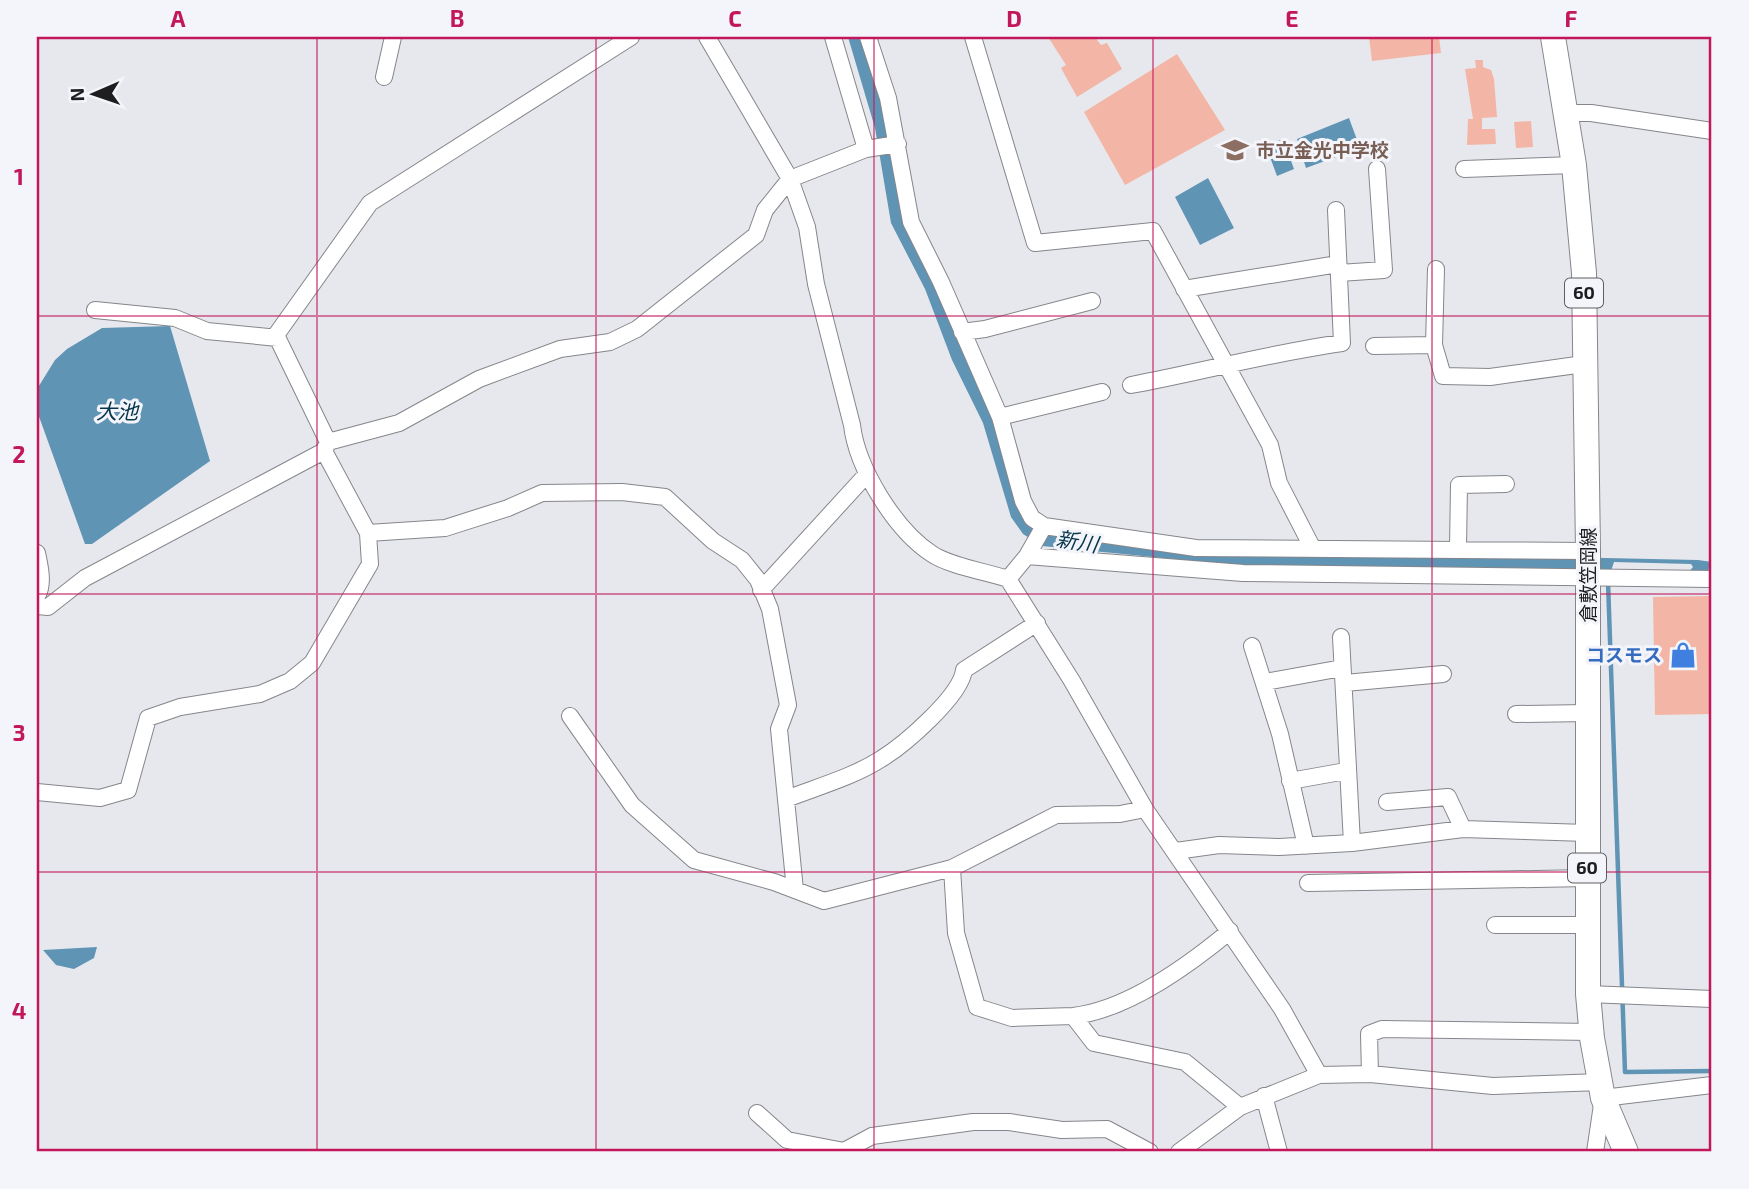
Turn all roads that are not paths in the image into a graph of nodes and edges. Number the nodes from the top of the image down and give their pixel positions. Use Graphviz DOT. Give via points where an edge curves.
graph roads {
  1 [pos="393,37"];
  2 [pos="631,37"];
  3 [pos="707,37"];
  4 [pos="834,37"];
  5 [pos="973,37"];
  6 [pos="1553,37"];
  7 [pos="872,38"];
  8 [pos="384,77"];
  9 [pos="1565,113"];
  10 [pos="1712,131"];
  11 [pos="898,144"];
  12 [pos="866,149"];
  13 [pos="1574,165"];
  14 [pos="1377,169"];
  15 [pos="1464,169"];
  16 [pos="790,179"];
  17 [pos="1336,210"];
  18 [pos="1339,268"];
  19 [pos="1436,269"];
  20 [pos="1184,289"];
  21 [pos="1092,301"];
  22 [pos="95,310"];
  23 [pos="962,332"];
  24 [pos="278,338"];
  25 [pos="1434,345"];
  26 [pos="1374,346"];
  27 [pos="1584,364"];
  28 [pos="1227,367"];
  29 [pos="1130,386"];
  30 [pos="1102,392"];
  31 [pos="1000,417"];
  32 [pos="326,446"];
  33 [pos="867,474"];
  34 [pos="1506,484"];
  35 [pos="1044,527"];
  36 [pos="368,533"];
  37 [pos="1312,547"];
  38 [pos="1458,548"];
  39 [pos="1588,551"];
  40 [pos="37,553"];
  41 [pos="1027,556"];
  42 [pos="1588,578"];
  43 [pos="1009,579"];
  44 [pos="1712,579"];
  45 [pos="761,590"];
  46 [pos="37,596"];
  47 [pos="37,606"];
  48 [pos="1037,623"];
  49 [pos="1341,637"];
  50 [pos="1252,646"];
  51 [pos="1443,674"];
  52 [pos="1344,675"];
  53 [pos="1265,682"];
  54 [pos="1588,713"];
  55 [pos="1516,714"];
  56 [pos="570,716"];
  57 [pos="1346,771"];
  58 [pos="1290,781"];
  59 [pos="37,792"];
  60 [pos="786,799"];
  61 [pos="1387,802"];
  62 [pos="1145,809"];
  63 [pos="1463,829"];
  64 [pos="1587,833"];
  65 [pos="1352,843"];
  66 [pos="1306,846"];
  67 [pos="1176,850"];
  68 [pos="952,868"];
  69 [pos="1587,878"];
  70 [pos="1308,883"];
  71 [pos="795,890"];
  72 [pos="1495,925"];
  73 [pos="1589,925"];
  74 [pos="1230,931"];
  75 [pos="1588,993"];
  76 [pos="1712,999"];
  77 [pos="1073,1016"];
  78 [pos="1591,1032"];
  79 [pos="1370,1074"];
  80 [pos="1319,1075"];
  81 [pos="1712,1085"];
  82 [pos="1602,1090"];
  83 [pos="1264,1096"];
  84 [pos="1240,1107"];
  85 [pos="757,1113"];
  86 [pos="1150,1152"];
  87 [pos="1179,1152"];
  88 [pos="1279,1152"];
  89 [pos="1595,1152"];
  90 [pos="1626,1152"];
  1 -- 8 [label="street"];
  2 -- 24 [label="street" via="369,203 287,317"];
  3 -- 16 [label="street"];
  4 -- 12 [label="street"];
  5 -- 20 [label="street" via="1035,243 1153,231"];
  6 -- 9 [label="main road, 倉敷笠岡線 / 60"];
  7 -- 11 [label="street"];
  9 -- 10 [label="street"];
  9 -- 13 [label="main road, 倉敷笠岡線 / 60"];
  11 -- 12 [label="street"];
  11 -- 23 [label="street" via="911,222"];
  12 -- 16 [label="street"];
  13 -- 15 [label="street"];
  13 -- 27 [label="main road, 倉敷笠岡線 / 60" via="1584,273"];
  14 -- 18 [label="street" via="1384,270"];
  16 -- 32 [label="street" via="765,210 756,235 637,329 610,342 560,349 479,379 399,423"];
  16 -- 33 [label="street" via="807,227 854,448"];
  17 -- 18 [label="street"];
  18 -- 20 [label="street"];
  18 -- 28 [label="street" via="1342,343 1268,354"];
  19 -- 25 [label="street"];
  20 -- 28 [label="street"];
  21 -- 23 [label="street"];
  22 -- 24 [label="street" via="176,318 207,331"];
  23 -- 31 [label="street"];
  24 -- 32 [label="street"];
  25 -- 26 [label="street"];
  25 -- 27 [label="street" via="1443,376 1490,377"];
  27 -- 39 [label="main road, 倉敷笠岡線 / 60"];
  28 -- 29 [label="street"];
  28 -- 37 [label="street" via="1270,444 1279,483"];
  30 -- 31 [label="street"];
  31 -- 35 [label="street" via="1023,502"];
  32 -- 36 [label="street"];
  32 -- 47 [label="street" via="85,578 48,607"];
  33 -- 43 [label="street" via="896,520 933,555"];
  33 -- 45 [label="street"];
  34 -- 38 [label="street" via="1459,485"];
  35 -- 37 [label="street" via="1182,547"];
  35 -- 41 [label="street"];
  36 -- 45 [label="street" via="445,528 542,493 622,492 665,497 713,541 742,560"];
  36 -- 59 [label="street" via="370,564 312,663 290,681 260,694 180,707 148,718 128,790 100,798"];
  37 -- 38 [label="street"];
  38 -- 39 [label="street"];
  39 -- 42 [label="main road, 倉敷笠岡線 / 60"];
  40 -- 46 [label="street" via="41,569"];
  41 -- 42 [label="street" via="1243,573"];
  41 -- 43 [label="street"];
  42 -- 44 [label="street"];
  42 -- 54 [label="main road, 倉敷笠岡線 / 60"];
  43 -- 48 [label="street"];
  45 -- 60 [label="street" via="770,609 788,705 779,729"];
  48 -- 60 [label="street" via="964,670 963,679 944,705 880,760"];
  48 -- 62 [label="street"];
  49 -- 52 [label="street"];
  50 -- 53 [label="street"];
  51 -- 52 [label="street"];
  52 -- 53 [label="street"];
  52 -- 57 [label="street"];
  53 -- 58 [label="street"];
  54 -- 55 [label="street"];
  54 -- 64 [label="main road, 倉敷笠岡線 / 60"];
  56 -- 71 [label="street" via="632,806 694,860"];
  57 -- 58 [label="street"];
  57 -- 65 [label="street"];
  58 -- 66 [label="street"];
  60 -- 71 [label="street"];
  61 -- 63 [label="street" via="1448,797"];
  62 -- 67 [label="street"];
  62 -- 68 [label="street" via="1056,815"];
  63 -- 64 [label="street"];
  63 -- 65 [label="street"];
  64 -- 69 [label="main road, 倉敷笠岡線 / 60"];
  65 -- 66 [label="street"];
  66 -- 67 [label="street" via="1219,845"];
  67 -- 74 [label="street"];
  68 -- 71 [label="street" via="824,901"];
  68 -- 77 [label="street" via="956,933 976,1007 1012,1018"];
  69 -- 70 [label="street"];
  69 -- 73 [label="main road, 倉敷笠岡線 / 60"];
  72 -- 73 [label="street"];
  73 -- 75 [label="main road, 倉敷笠岡線 / 60"];
  74 -- 77 [label="street" via="1188,965 1153,985 1114,1004"];
  74 -- 80 [label="street"];
  75 -- 76 [label="street"];
  75 -- 78 [label="main road, 倉敷笠岡線 / 60"];
  77 -- 84 [label="street" via="1094,1043 1185,1062"];
  78 -- 79 [label="street" via="1382,1029 1369,1034"];
  78 -- 82 [label="main road, 倉敷笠岡線 / 60"];
  79 -- 80 [label="street"];
  79 -- 82 [label="street" via="1493,1086"];
  80 -- 83 [label="street"];
  81 -- 82 [label="street"];
  82 -- 89 [label="street"];
  82 -- 90 [label="main road, 倉敷笠岡線 / 60"];
  83 -- 84 [label="street"];
  83 -- 88 [label="street"];
  84 -- 87 [label="street"];
  85 -- 86 [label="street" via="787,1140 844,1151 872,1136 973,1122 1009,1122 1062,1130 1107,1129"];
}
